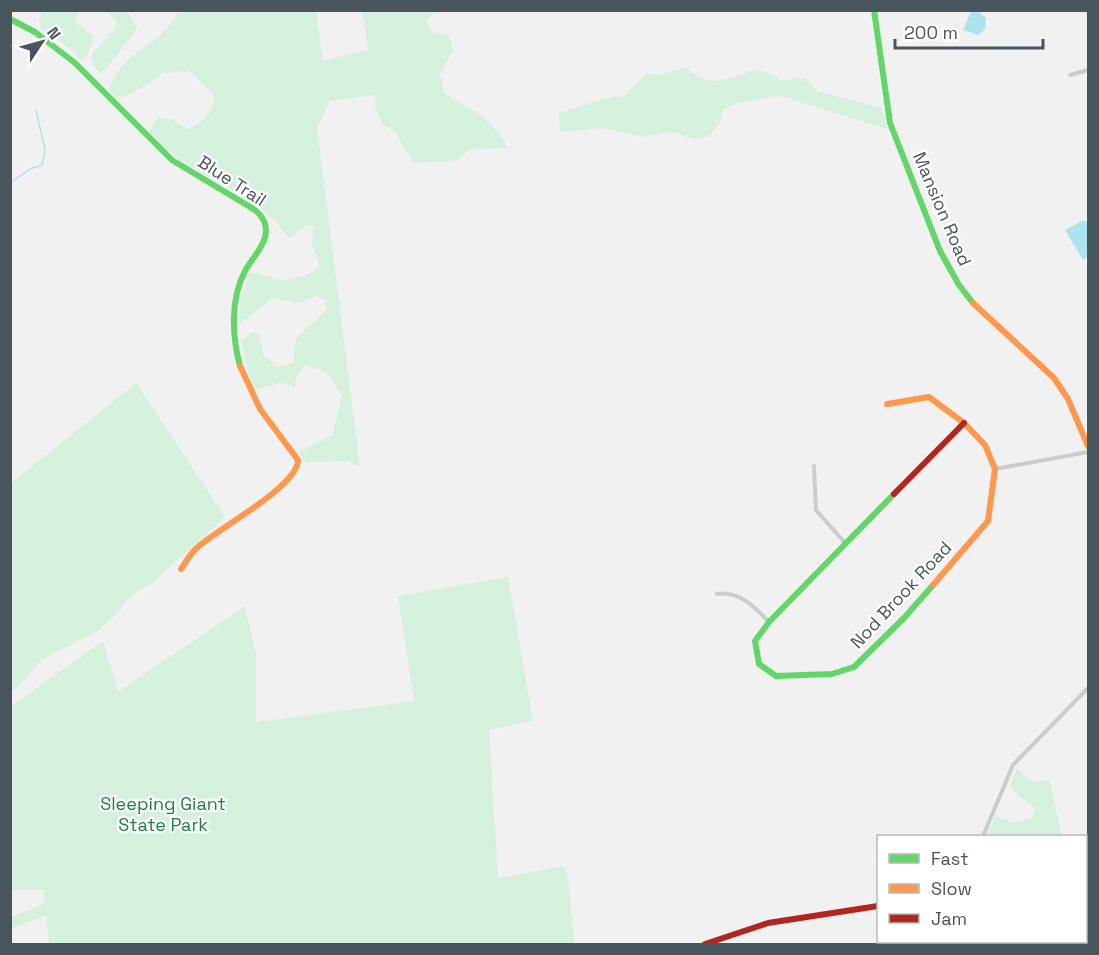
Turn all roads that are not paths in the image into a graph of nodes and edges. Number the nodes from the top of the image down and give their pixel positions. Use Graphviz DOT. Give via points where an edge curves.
graph roads {
  1 [pos="874,10"];
  2 [pos="10,19"];
  3 [pos="1089,70"];
  4 [pos="1070,75"];
  5 [pos="887,404"];
  6 [pos="964,423"];
  7 [pos="1089,446"];
  8 [pos="1089,452"];
  9 [pos="814,466"];
  10 [pos="995,469"];
  11 [pos="846,544"];
  12 [pos="181,569"];
  13 [pos="717,594"];
  14 [pos="769,622"];
  15 [pos="1089,688"];
  16 [pos="984,835"];
  17 [pos="877,906"];
  18 [pos="705,945"];
  1 -- 7 [label="main road, Mansion Road" via="890,123 940,251 977,308 1054,378"];
  2 -- 12 [label="main road, Blue Trail" via="69,54 170,158 262,218 266,232 244,274 236,301 237,355 248,390 298,460 297,471 196,548"];
  3 -- 4 [label="street"];
  5 -- 6 [label="main road" via="929,397"];
  6 -- 10 [label="main road" via="985,446"];
  6 -- 11 [label="main road, Nod Brook Road"];
  8 -- 10 [label="street"];
  9 -- 11 [label="street" via="816,510"];
  10 -- 14 [label="main road, Nod Brook Road" via="988,521 904,618 854,667 832,674 776,676 759,664 755,640"];
  11 -- 14 [label="main road, Nod Brook Road"];
  13 -- 14 [label="street" via="734,595 754,606"];
  15 -- 16 [label="street" via="1013,765"];
  17 -- 18 [label="main road" via="768,923"];
}
